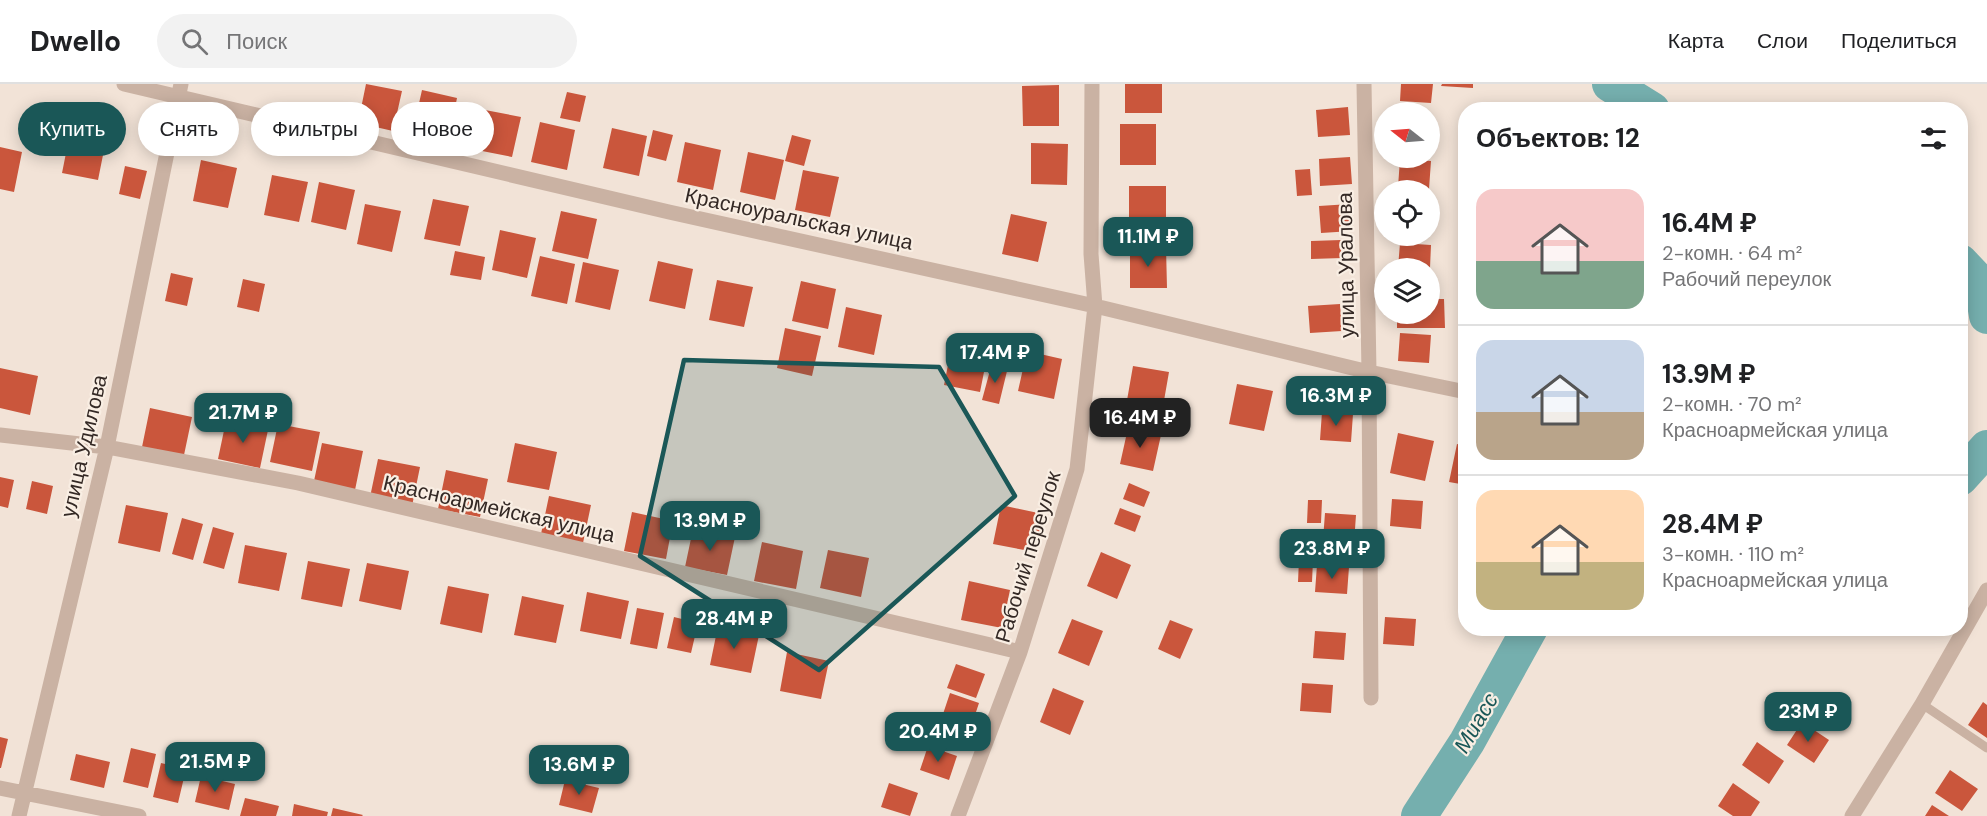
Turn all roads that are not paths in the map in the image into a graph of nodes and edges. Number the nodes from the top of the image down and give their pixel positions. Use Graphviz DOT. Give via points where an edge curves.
graph roads {
  1 [pos="124,84"];
  2 [pos="1092,84"];
  3 [pos="1365,84"];
  4 [pos="179,90"];
  5 [pos="1095,306"];
  6 [pos="1369,372"];
  7 [pos="1458,390"];
  8 [pos="0,435"];
  9 [pos="107,447"];
  10 [pos="1987,590"];
  11 [pos="1968,623"];
  12 [pos="1961,636"];
  13 [pos="1020,652"];
  14 [pos="1371,698"];
  15 [pos="1922,704"];
  16 [pos="1987,748"];
  17 [pos="0,788"];
  18 [pos="24,794"];
  19 [pos="19,816"];
  20 [pos="139,816"];
  21 [pos="958,816"];
  22 [pos="1852,816"];
  1 -- 4 [label="street, Красноуральская улица"];
  2 -- 5 [label="street, Рабочий переулок" via="1091,254"];
  3 -- 6 [label="street, улица Уралова"];
  4 -- 5 [label="street, Красноуральская улица" via="658,209"];
  4 -- 9 [label="street, улица Удилова"];
  5 -- 6 [label="street, Красноуральская улица"];
  5 -- 13 [label="street, Рабочий переулок" via="1077,469"];
  6 -- 7 [label="street, Красноуральская улица"];
  6 -- 14 [label="street, улица Уралова"];
  8 -- 9 [label="street, Красноармейская улица"];
  9 -- 13 [label="street, Красноармейская улица" via="298,483"];
  9 -- 18 [label="street, улица Удилова"];
  10 -- 11 [label="street"];
  12 -- 15 [label="street"];
  13 -- 21 [label="street, Рабочий переулок"];
  15 -- 16 [label="lane"];
  15 -- 22 [label="street"];
  17 -- 18 [label="street"];
  18 -- 19 [label="street, улица Удилова"];
  18 -- 20 [label="street"];
}
